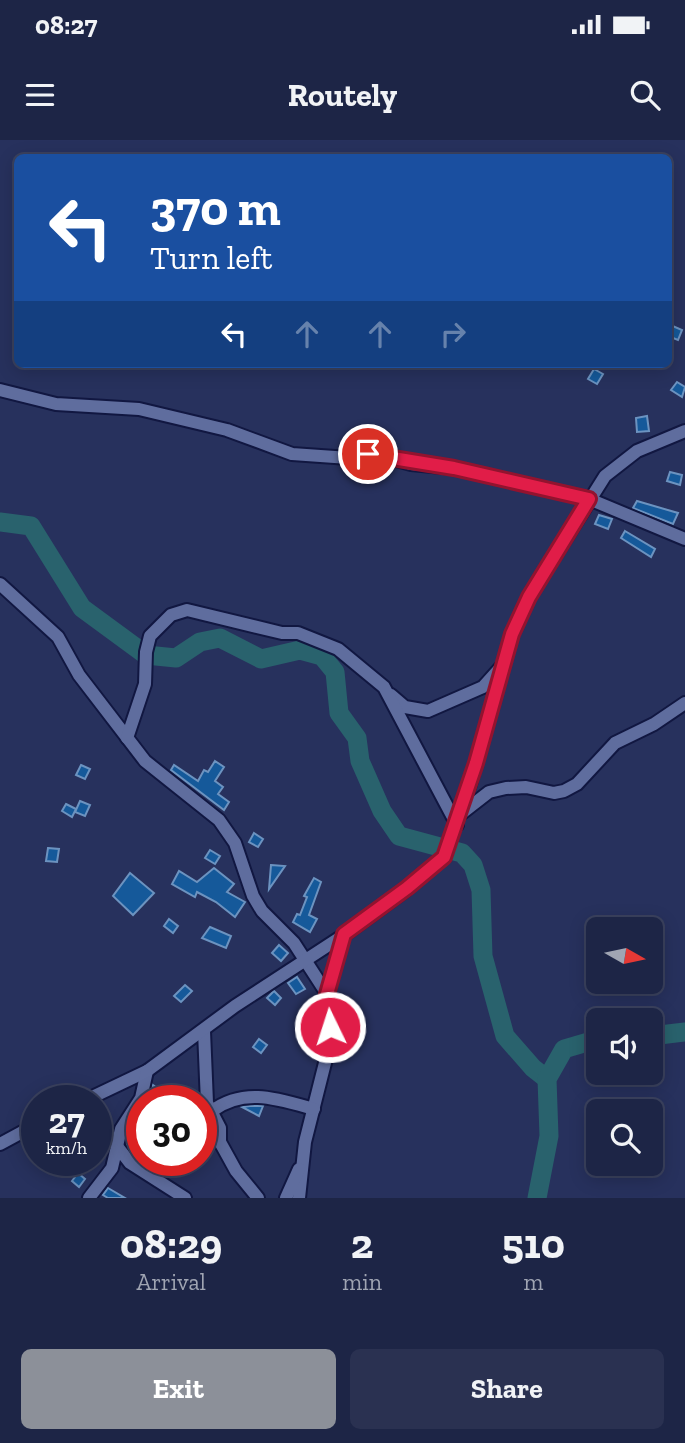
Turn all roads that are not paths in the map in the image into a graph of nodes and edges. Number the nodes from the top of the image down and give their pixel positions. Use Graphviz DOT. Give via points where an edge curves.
graph roads {
  1 [pos="0,390"];
  2 [pos="685,431"];
  3 [pos="589,499"];
  4 [pos="685,539"];
  5 [pos="0,584"];
  6 [pos="503,664"];
  7 [pos="387,692"];
  8 [pos="685,703"];
  9 [pos="127,738"];
  10 [pos="458,820"];
  11 [pos="344,934"];
  12 [pos="307,961"];
  13 [pos="327,994"];
  14 [pos="204,1031"];
  15 [pos="147,1071"];
  16 [pos="206,1085"];
  17 [pos="112,1088"];
  18 [pos="217,1107"];
  19 [pos="314,1109"];
  20 [pos="217,1122"];
  21 [pos="21,1133"];
  22 [pos="112,1141"];
  23 [pos="0,1144"];
  24 [pos="118,1149"];
  25 [pos="304,1156"];
  26 [pos="89,1198"];
  27 [pos="186,1198"];
  28 [pos="258,1198"];
  29 [pos="286,1198"];
  30 [pos="299,1198"];
  1 -- 3 [label="street" via="56,404 139,409 227,430 292,454 379,455"];
  2 -- 3 [label="street" via="626,458 605,475"];
  3 -- 4 [label="street"];
  3 -- 6 [label="street" via="529,597"];
  5 -- 9 [label="street" via="58,637 79,676"];
  6 -- 7 [label="street" via="483,687 428,711 405,707"];
  6 -- 10 [label="street"];
  7 -- 9 [label="street" via="348,656 318,640 187,610 171,615 150,636 145,684"];
  7 -- 10 [label="street"];
  8 -- 10 [label="street" via="615,743 577,784 564,791 526,786 489,792"];
  9 -- 12 [label="street" via="161,776 219,820 235,843 262,911"];
  10 -- 11 [label="street" via="444,857"];
  11 -- 12 [label="street"];
  11 -- 13 [label="street"];
  12 -- 13 [label="street"];
  12 -- 14 [label="street"];
  13 -- 19 [label="street" via="330,1027"];
  14 -- 15 [label="street"];
  14 -- 16 [label="street"];
  15 -- 17 [label="street"];
  15 -- 24 [label="street" via="145,1090 125,1121"];
  18 -- 19 [label="street" via="245,1096"];
  19 -- 25 [label="street"];
  20 -- 28 [label="street" via="219,1142"];
  21 -- 23 [label="street"];
  22 -- 24 [label="street"];
  24 -- 26 [label="street" via="108,1176"];
  24 -- 27 [label="street" via="142,1172"];
  25 -- 29 [label="street"];
  25 -- 30 [label="street"];
}
